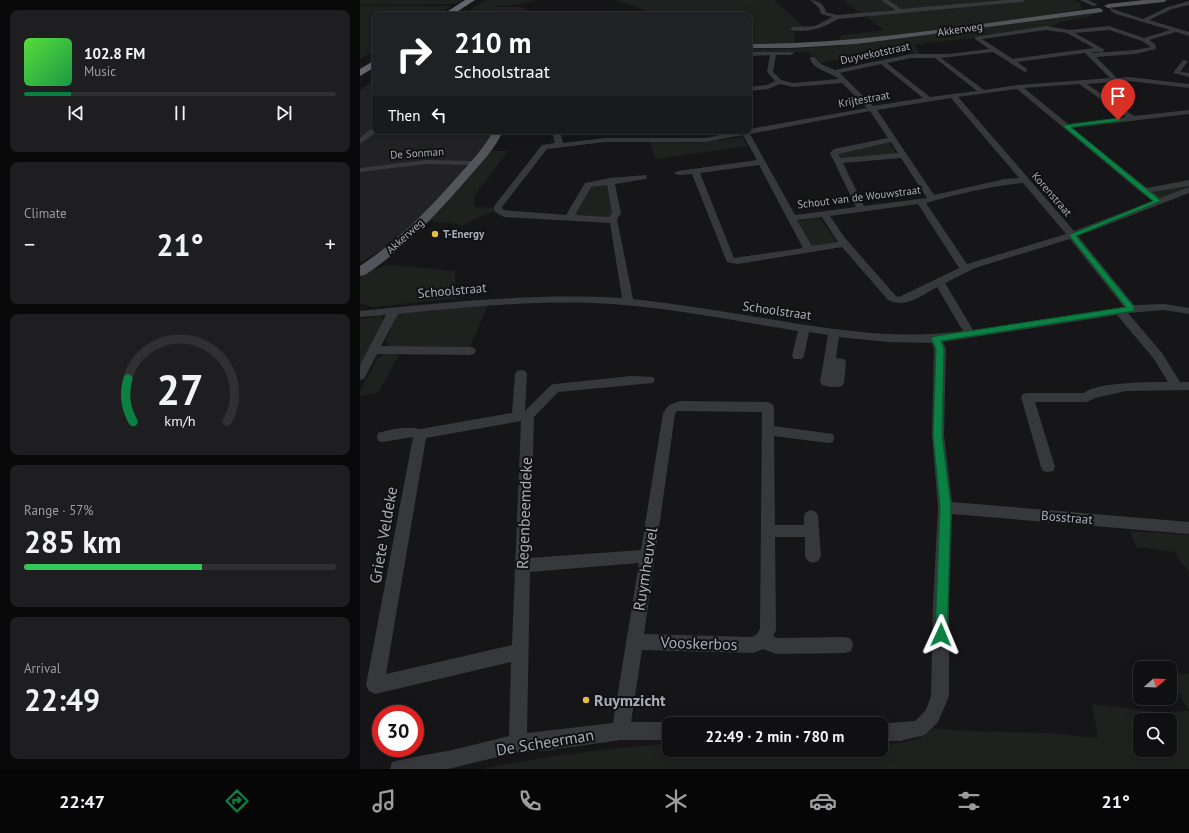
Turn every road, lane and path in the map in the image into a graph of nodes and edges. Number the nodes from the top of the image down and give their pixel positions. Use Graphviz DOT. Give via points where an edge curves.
graph roads {
  1 [pos="471,0"];
  2 [pos="479,0"];
  3 [pos="813,0"];
  4 [pos="884,0"];
  5 [pos="1022,0"];
  6 [pos="1083,0"];
  7 [pos="1164,0"];
  8 [pos="1189,4"];
  9 [pos="1103,8"];
  10 [pos="899,10"];
  11 [pos="451,12"];
  12 [pos="459,12"];
  13 [pos="837,17"];
  14 [pos="1143,19"];
  15 [pos="793,29"];
  16 [pos="1177,30"];
  17 [pos="1069,32"];
  18 [pos="1189,34"];
  19 [pos="1144,40"];
  20 [pos="1093,45"];
  21 [pos="752,47"];
  22 [pos="1100,49"];
  23 [pos="993,50"];
  24 [pos="1085,51"];
  25 [pos="791,53"];
  26 [pos="1108,53"];
  27 [pos="752,54"];
  28 [pos="773,55"];
  29 [pos="1092,55"];
  30 [pos="937,56"];
  31 [pos="812,58"];
  32 [pos="1034,58"];
  33 [pos="372,59"];
  34 [pos="1011,61"];
  35 [pos="1186,61"];
  36 [pos="882,62"];
  37 [pos="372,65"];
  38 [pos="360,66"];
  39 [pos="1025,70"];
  40 [pos="835,72"];
  41 [pos="360,73"];
  42 [pos="1189,76"];
  43 [pos="1115,79"];
  44 [pos="844,81"];
  45 [pos="779,82"];
  46 [pos="1080,82"];
  47 [pos="1189,86"];
  48 [pos="1018,87"];
  49 [pos="752,89"];
  50 [pos="983,92"];
  51 [pos="952,96"];
  52 [pos="929,100"];
  53 [pos="872,108"];
  54 [pos="1189,112"];
  55 [pos="1132,118"];
  56 [pos="1066,126"];
  57 [pos="372,132"];
  58 [pos="752,132"];
  59 [pos="495,134"];
  60 [pos="557,134"];
  61 [pos="605,134"];
  62 [pos="740,134"];
  63 [pos="747,134"];
  64 [pos="893,139"];
  65 [pos="603,140"];
  66 [pos="360,142"];
  67 [pos="559,144"];
  68 [pos="904,155"];
  69 [pos="838,161"];
  70 [pos="762,162"];
  71 [pos="470,163"];
  72 [pos="360,170"];
  73 [pos="694,171"];
  74 [pos="914,171"];
  75 [pos="678,173"];
  76 [pos="643,177"];
  77 [pos="1024,180"];
  78 [pos="610,181"];
  79 [pos="1189,183"];
  80 [pos="1189,190"];
  81 [pos="1145,191"];
  82 [pos="940,196"];
  83 [pos="932,199"];
  84 [pos="1158,201"];
  85 [pos="920,202"];
  86 [pos="861,208"];
  87 [pos="824,213"];
  88 [pos="568,217"];
  89 [pos="791,218"];
  90 [pos="611,220"];
  91 [pos="1072,235"];
  92 [pos="844,244"];
  93 [pos="809,250"];
  94 [pos="965,269"];
  95 [pos="363,271"];
  96 [pos="940,283"];
  97 [pos="628,302"];
  98 [pos="1131,309"];
  99 [pos="394,310"];
  100 [pos="1120,311"];
  101 [pos="1189,311"];
  102 [pos="360,314"];
  103 [pos="804,328"];
  104 [pos="834,332"];
  105 [pos="970,334"];
  106 [pos="936,338"];
  107 [pos="374,350"];
  108 [pos="470,351"];
  109 [pos="798,356"];
  110 [pos="828,361"];
  111 [pos="521,374"];
  112 [pos="360,376"];
  113 [pos="649,380"];
  114 [pos="1176,385"];
  115 [pos="1189,386"];
  116 [pos="523,416"];
  117 [pos="768,430"];
  118 [pos="420,434"];
  119 [pos="383,437"];
  120 [pos="828,438"];
  121 [pos="1048,467"];
  122 [pos="945,507"];
  123 [pos="811,516"];
  124 [pos="1189,528"];
  125 [pos="769,531"];
  126 [pos="812,531"];
  127 [pos="647,556"];
  128 [pos="813,556"];
  129 [pos="522,566"];
  130 [pos="763,640"];
  131 [pos="634,642"];
  132 [pos="845,645"];
  133 [pos="520,652"];
  134 [pos="621,730"];
  135 [pos="662,731"];
  136 [pos="888,732"];
  137 [pos="518,743"];
  138 [pos="399,769"];
  1 -- 11 [label="highway"];
  2 -- 12 [label="highway"];
  3 -- 13 [label="street" via="822,7 823,12"];
  4 -- 10 [label="street"];
  5 -- 10 [label="street"];
  6 -- 9 [label="street"];
  7 -- 9 [label="main road, Akkerweg"];
  8 -- 14 [label="street" via="1170,8"];
  9 -- 14 [label="street"];
  9 -- 14 [label="street"];
  9 -- 21 [label="main road, Akkerweg" via="856,42 809,47"];
  10 -- 13 [label="street"];
  13 -- 15 [label="street" via="818,28"];
  14 -- 16 [label="street"];
  16 -- 18 [label="street"];
  16 -- 19 [label="street"];
  17 -- 19 [label="street" via="1109,28"];
  17 -- 20 [label="street"];
  17 -- 23 [label="street" via="1046,28 977,38"];
  19 -- 26 [label="street" via="1154,48 1146,51"];
  20 -- 22 [label="street"];
  20 -- 32 [label="street" via="1038,52"];
  22 -- 24 [label="street"];
  22 -- 26 [label="street"];
  23 -- 30 [label="street, Duyvekotstraat"];
  23 -- 34 [label="street"];
  24 -- 29 [label="street"];
  24 -- 32 [label="street"];
  25 -- 28 [label="street"];
  26 -- 29 [label="street"];
  27 -- 28 [label="street"];
  28 -- 45 [label="street" via="770,72"];
  29 -- 43 [label="street"];
  30 -- 36 [label="street, Duyvekotstraat" via="912,56"];
  30 -- 50 [label="street"];
  31 -- 40 [label="street" via="828,71"];
  32 -- 34 [label="street"];
  33 -- 38 [label="highway"];
  34 -- 39 [label="street"];
  35 -- 42 [label="street" via="1176,73"];
  36 -- 40 [label="street, Duyvekotstraat"];
  36 -- 52 [label="street"];
  37 -- 41 [label="highway"];
  40 -- 44 [label="street, Duyvekotstraat"];
  43 -- 46 [label="street, Krijtestraat"];
  43 -- 47 [label="street, Krijtestraat"];
  44 -- 45 [label="street" via="793,85"];
  44 -- 53 [label="street, Duyvekotstraat"];
  45 -- 49 [label="street" via="768,87"];
  46 -- 48 [label="street, Krijtestraat"];
  46 -- 55 [label="street"];
  48 -- 50 [label="street, Krijtestraat"];
  48 -- 56 [label="street"];
  50 -- 51 [label="street, Krijtestraat"];
  51 -- 52 [label="street, Krijtestraat"];
  51 -- 77 [label="street, Korenstraat"];
  52 -- 53 [label="street, Krijtestraat"];
  53 -- 58 [label="street, Krijtestraat"];
  53 -- 64 [label="street, Duyvekotstraat"];
  54 -- 55 [label="street"];
  55 -- 56 [label="street"];
  56 -- 81 [label="street"];
  57 -- 66 [label="street"];
  59 -- 71 [label="main road, Akkerweg"];
  60 -- 67 [label="street"];
  61 -- 65 [label="street"];
  62 -- 65 [label="street, Krijtestraat" via="694,141"];
  63 -- 70 [label="street"];
  64 -- 68 [label="street, Duyvekotstraat"];
  64 -- 69 [label="street" via="837,151 834,153"];
  65 -- 67 [label="street, Krijtestraat"];
  67 -- 88 [label="street, Krijtestraat" via="544,147 498,208 499,212 504,214"];
  68 -- 69 [label="street"];
  68 -- 74 [label="street, Duyvekotstraat"];
  69 -- 86 [label="street"];
  70 -- 73 [label="street"];
  70 -- 89 [label="street"];
  71 -- 72 [label="street, De Sonman" via="410,163"];
  71 -- 95 [label="main road, Akkerweg" via="448,196 404,239"];
  73 -- 75 [label="street"];
  73 -- 93 [label="street" via="730,260"];
  74 -- 82 [label="street"];
  74 -- 83 [label="street"];
  76 -- 78 [label="street"];
  77 -- 82 [label="street, Schout van de Wouwstraat"];
  77 -- 91 [label="street, Korenstraat"];
  78 -- 88 [label="street" via="588,185"];
  78 -- 90 [label="street" via="617,214"];
  79 -- 81 [label="street"];
  80 -- 84 [label="street"];
  81 -- 84 [label="street"];
  82 -- 83 [label="street, Schout van de Wouwstraat"];
  83 -- 85 [label="street, Schout van de Wouwstraat"];
  84 -- 91 [label="street"];
  85 -- 86 [label="street, Schout van de Wouwstraat"];
  85 -- 94 [label="street"];
  86 -- 87 [label="street, Schout van de Wouwstraat"];
  87 -- 89 [label="street, Schout van de Wouwstraat"];
  87 -- 92 [label="street"];
  88 -- 90 [label="street"];
  89 -- 93 [label="street"];
  90 -- 97 [label="street" via="616,224"];
  91 -- 94 [label="street"];
  91 -- 98 [label="street, Korenstraat"];
  92 -- 93 [label="street"];
  92 -- 96 [label="street" via="892,298 898,301"];
  94 -- 96 [label="street"];
  96 -- 105 [label="street"];
  97 -- 99 [label="street, Schoolstraat" via="504,300"];
  97 -- 103 [label="street, Schoolstraat"];
  98 -- 100 [label="street, Schoolstraat"];
  98 -- 101 [label="street, Schoolstraat" via="1164,308"];
  99 -- 102 [label="street, Schoolstraat"];
  99 -- 107 [label="street"];
  100 -- 105 [label="street, Schoolstraat"];
  100 -- 114 [label="street" via="1158,356"];
  103 -- 104 [label="street, Schoolstraat"];
  103 -- 109 [label="street"];
  104 -- 106 [label="street, Schoolstraat" via="890,338"];
  104 -- 110 [label="street"];
  105 -- 106 [label="street, Schoolstraat"];
  106 -- 122 [label="street" via="940,349 938,435"];
  107 -- 108 [label="street"];
  107 -- 112 [label="street"];
  111 -- 116 [label="street, Regenbeemdeke"];
  113 -- 116 [label="street" via="555,388"];
  114 -- 115 [label="street"];
  114 -- 121 [label="street" via="1126,386 1091,394 1087,398 1026,397"];
  116 -- 118 [label="street"];
  116 -- 129 [label="street, Regenbeemdeke"];
  117 -- 120 [label="street"];
  117 -- 125 [label="street"];
  117 -- 127 [label="street, Ruymheuvel" via="768,407 673,408 669,413"];
  118 -- 119 [label="street" via="411,432"];
  118 -- 133 [label="street, Griete Veldeke" via="375,685"];
  122 -- 124 [label="street, Bosstraat"];
  122 -- 136 [label="street" via="940,696 932,716 919,729"];
  123 -- 126 [label="street"];
  125 -- 126 [label="street"];
  125 -- 130 [label="street" via="768,630"];
  126 -- 128 [label="street"];
  127 -- 129 [label="street"];
  127 -- 131 [label="street, Ruymheuvel"];
  129 -- 133 [label="street, Regenbeemdeke"];
  130 -- 131 [label="street, Vooskerbos" via="753,645"];
  130 -- 132 [label="street" via="776,646"];
  131 -- 134 [label="street, Ruymheuvel"];
  133 -- 137 [label="street, Regenbeemdeke"];
  134 -- 135 [label="street, De Scheerman"];
  134 -- 137 [label="street, De Scheerman" via="542,742"];
  137 -- 138 [label="street, De Scheerman"];
}
